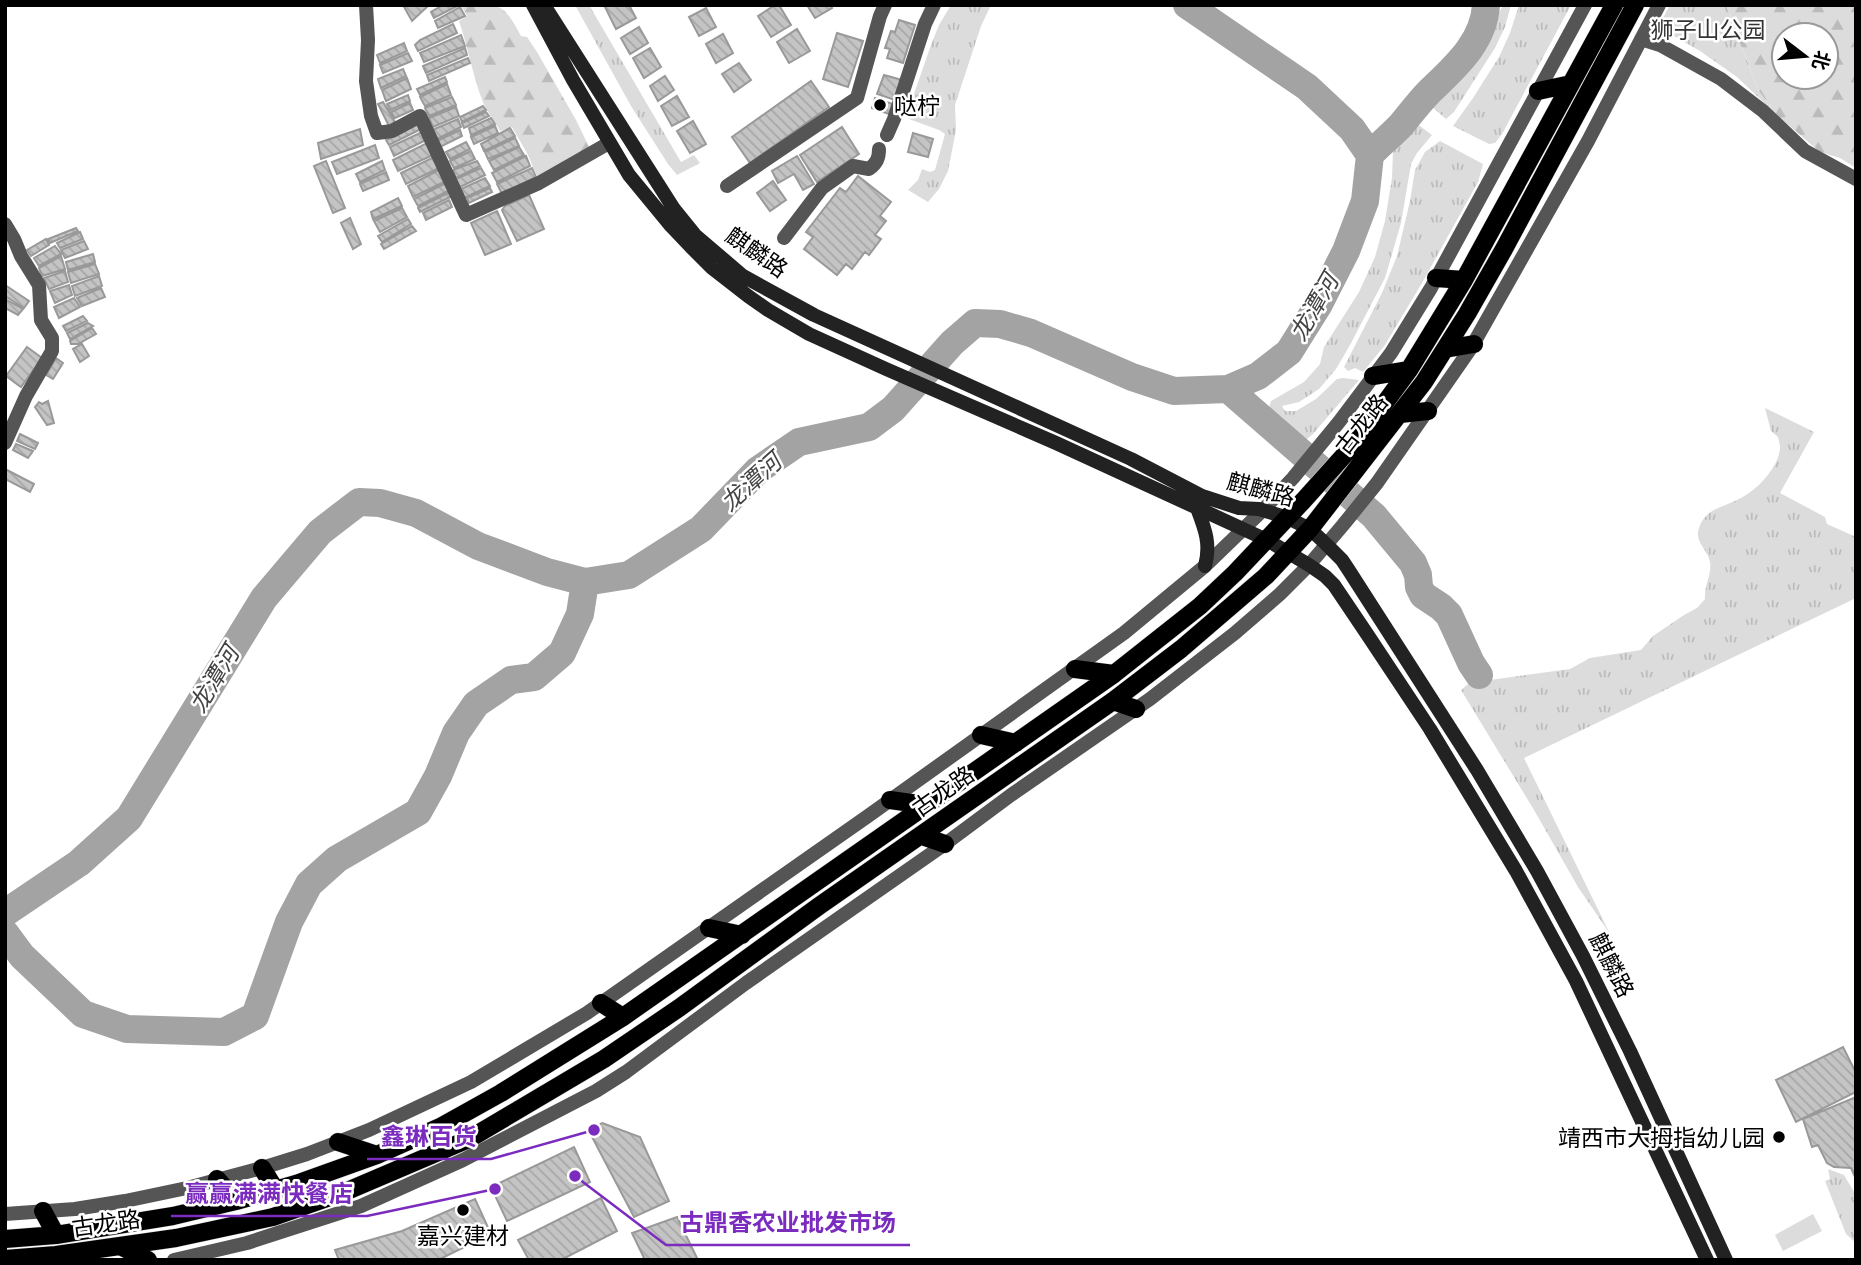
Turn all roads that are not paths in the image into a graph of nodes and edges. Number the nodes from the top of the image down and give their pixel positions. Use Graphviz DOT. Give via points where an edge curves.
graph roads {
  1 [pos="366,5"];
  2 [pos="533,5"];
  3 [pos="544,5"];
  4 [pos="885,5"];
  5 [pos="934,5"];
  6 [pos="1585,5"];
  7 [pos="1614,5"];
  8 [pos="1635,5"];
  9 [pos="1659,5"];
  10 [pos="1640,39"];
  11 [pos="1571,84"];
  12 [pos="1538,91"];
  13 [pos="887,135"];
  14 [pos="609,143"];
  15 [pos="880,149"];
  16 [pos="1856,179"];
  17 [pos="727,186"];
  18 [pos="5,224"];
  19 [pos="784,238"];
  20 [pos="10,243"];
  21 [pos="1437,278"];
  22 [pos="1464,280"];
  23 [pos="1474,344"];
  24 [pos="1446,349"];
  25 [pos="1409,370"];
  26 [pos="1373,376"];
  27 [pos="1429,411"];
  28 [pos="1400,414"];
  29 [pos="5,443"];
  30 [pos="1197,508"];
  31 [pos="1263,510"];
  32 [pos="1288,518"];
  33 [pos="1243,529"];
  34 [pos="1310,529"];
  35 [pos="1267,540"];
  36 [pos="1326,544"];
  37 [pos="1287,553"];
  38 [pos="1309,565"];
  39 [pos="1205,566"];
  40 [pos="1075,669"];
  41 [pos="1114,674"];
  42 [pos="1113,701"];
  43 [pos="1136,709"];
  44 [pos="981,735"];
  45 [pos="1016,743"];
  46 [pos="890,800"];
  47 [pos="926,805"];
  48 [pos="922,836"];
  49 [pos="945,844"];
  50 [pos="709,928"];
  51 [pos="742,934"];
  52 [pos="601,1003"];
  53 [pos="623,1017"];
  54 [pos="338,1142"];
  55 [pos="377,1155"];
  56 [pos="262,1168"];
  57 [pos="217,1180"];
  58 [pos="275,1189"];
  59 [pos="236,1201"];
  60 [pos="43,1211"];
  61 [pos="5,1214"];
  62 [pos="56,1236"];
  63 [pos="5,1239"];
  64 [pos="122,1247"];
  65 [pos="5,1259"];
  66 [pos="148,1260"];
  67 [pos="174,1260"];
  68 [pos="1707,1260"];
  69 [pos="1726,1260"];
  1 -- 14 [label="street" via="366,82 377,133 392,131 420,116 466,215 539,183"];
  2 -- 14 [label="main road, 麒麟路"];
  3 -- 31 [label="main road, 麒麟路" via="674,209 695,235 743,276 814,315 1131,459 1202,496"];
  4 -- 17 [label="street" via="857,98"];
  5 -- 13 [label="street"];
  6 -- 12 [label="street"];
  7 -- 11 [label="main road, 古龙路"];
  8 -- 24 [label="main road, 古龙路"];
  9 -- 10 [label="street"];
  10 -- 16 [label="street" via="1721,79 1805,151"];
  10 -- 23 [label="street"];
  11 -- 12 [label="main road"];
  11 -- 22 [label="main road, 古龙路"];
  12 -- 21 [label="street"];
  14 -- 30 [label="main road, 麒麟路" via="642,192 712,268 788,323"];
  15 -- 19 [label="street" via="875,165 869,169 853,166 822,188"];
  18 -- 20 [label="street"];
  20 -- 29 [label="street" via="39,285 41,320 52,338 52,351"];
  21 -- 22 [label="main road"];
  21 -- 26 [label="street"];
  22 -- 25 [label="main road, 古龙路"];
  23 -- 24 [label="main road"];
  23 -- 27 [label="street"];
  24 -- 28 [label="main road, 古龙路"];
  25 -- 26 [label="main road"];
  25 -- 32 [label="main road, 古龙路" via="1357,441"];
  26 -- 31 [label="street"];
  27 -- 28 [label="main road"];
  27 -- 36 [label="street"];
  28 -- 34 [label="main road, 古龙路"];
  30 -- 33 [label="main road, 麒麟路"];
  30 -- 39 [label="main road" via="1209,546"];
  31 -- 32 [label="main road, 麒麟路"];
  31 -- 33 [label="street"];
  32 -- 34 [label="main road, 麒麟路"];
  32 -- 35 [label="main road, 古龙路"];
  33 -- 35 [label="main road, 麒麟路"];
  33 -- 39 [label="street"];
  34 -- 36 [label="main road, 麒麟路"];
  34 -- 37 [label="main road, 古龙路"];
  35 -- 37 [label="main road, 麒麟路"];
  35 -- 41 [label="main road, 古龙路" via="1200,606"];
  36 -- 38 [label="street"];
  36 -- 69 [label="main road, 麒麟路" via="1348,569 1537,871 1630,1051"];
  37 -- 38 [label="main road, 麒麟路"];
  37 -- 42 [label="main road, 古龙路" via="1212,624"];
  38 -- 43 [label="street" via="1235,633"];
  38 -- 68 [label="main road, 麒麟路" via="1334,586 1367,634 1516,871 1576,981"];
  39 -- 40 [label="street"];
  40 -- 41 [label="main road"];
  40 -- 44 [label="street"];
  41 -- 45 [label="main road, 古龙路"];
  42 -- 43 [label="main road"];
  42 -- 48 [label="main road, 古龙路"];
  43 -- 49 [label="street"];
  44 -- 45 [label="main road"];
  44 -- 46 [label="street"];
  45 -- 47 [label="main road, 古龙路"];
  46 -- 47 [label="main road"];
  46 -- 50 [label="street"];
  47 -- 51 [label="main road, 古龙路"];
  48 -- 49 [label="main road"];
  48 -- 64 [label="main road, 古龙路" via="604,1059 469,1139 284,1213"];
  49 -- 67 [label="street" via="596,1091 463,1160 361,1206 247,1243"];
  50 -- 51 [label="main road"];
  50 -- 52 [label="street"];
  51 -- 53 [label="main road, 古龙路"];
  52 -- 53 [label="main road"];
  52 -- 54 [label="street" via="471,1082"];
  53 -- 55 [label="main road, 古龙路" via="501,1093"];
  54 -- 55 [label="main road"];
  54 -- 56 [label="street"];
  55 -- 58 [label="main road, 古龙路"];
  56 -- 57 [label="street"];
  56 -- 58 [label="main road"];
  57 -- 59 [label="main road"];
  57 -- 60 [label="street" via="125,1201"];
  58 -- 59 [label="main road, 古龙路"];
  59 -- 62 [label="main road, 古龙路"];
  60 -- 61 [label="street"];
  60 -- 62 [label="main road"];
  62 -- 63 [label="main road, 古龙路"];
  64 -- 65 [label="main road, 古龙路"];
  64 -- 66 [label="main road"];
}
